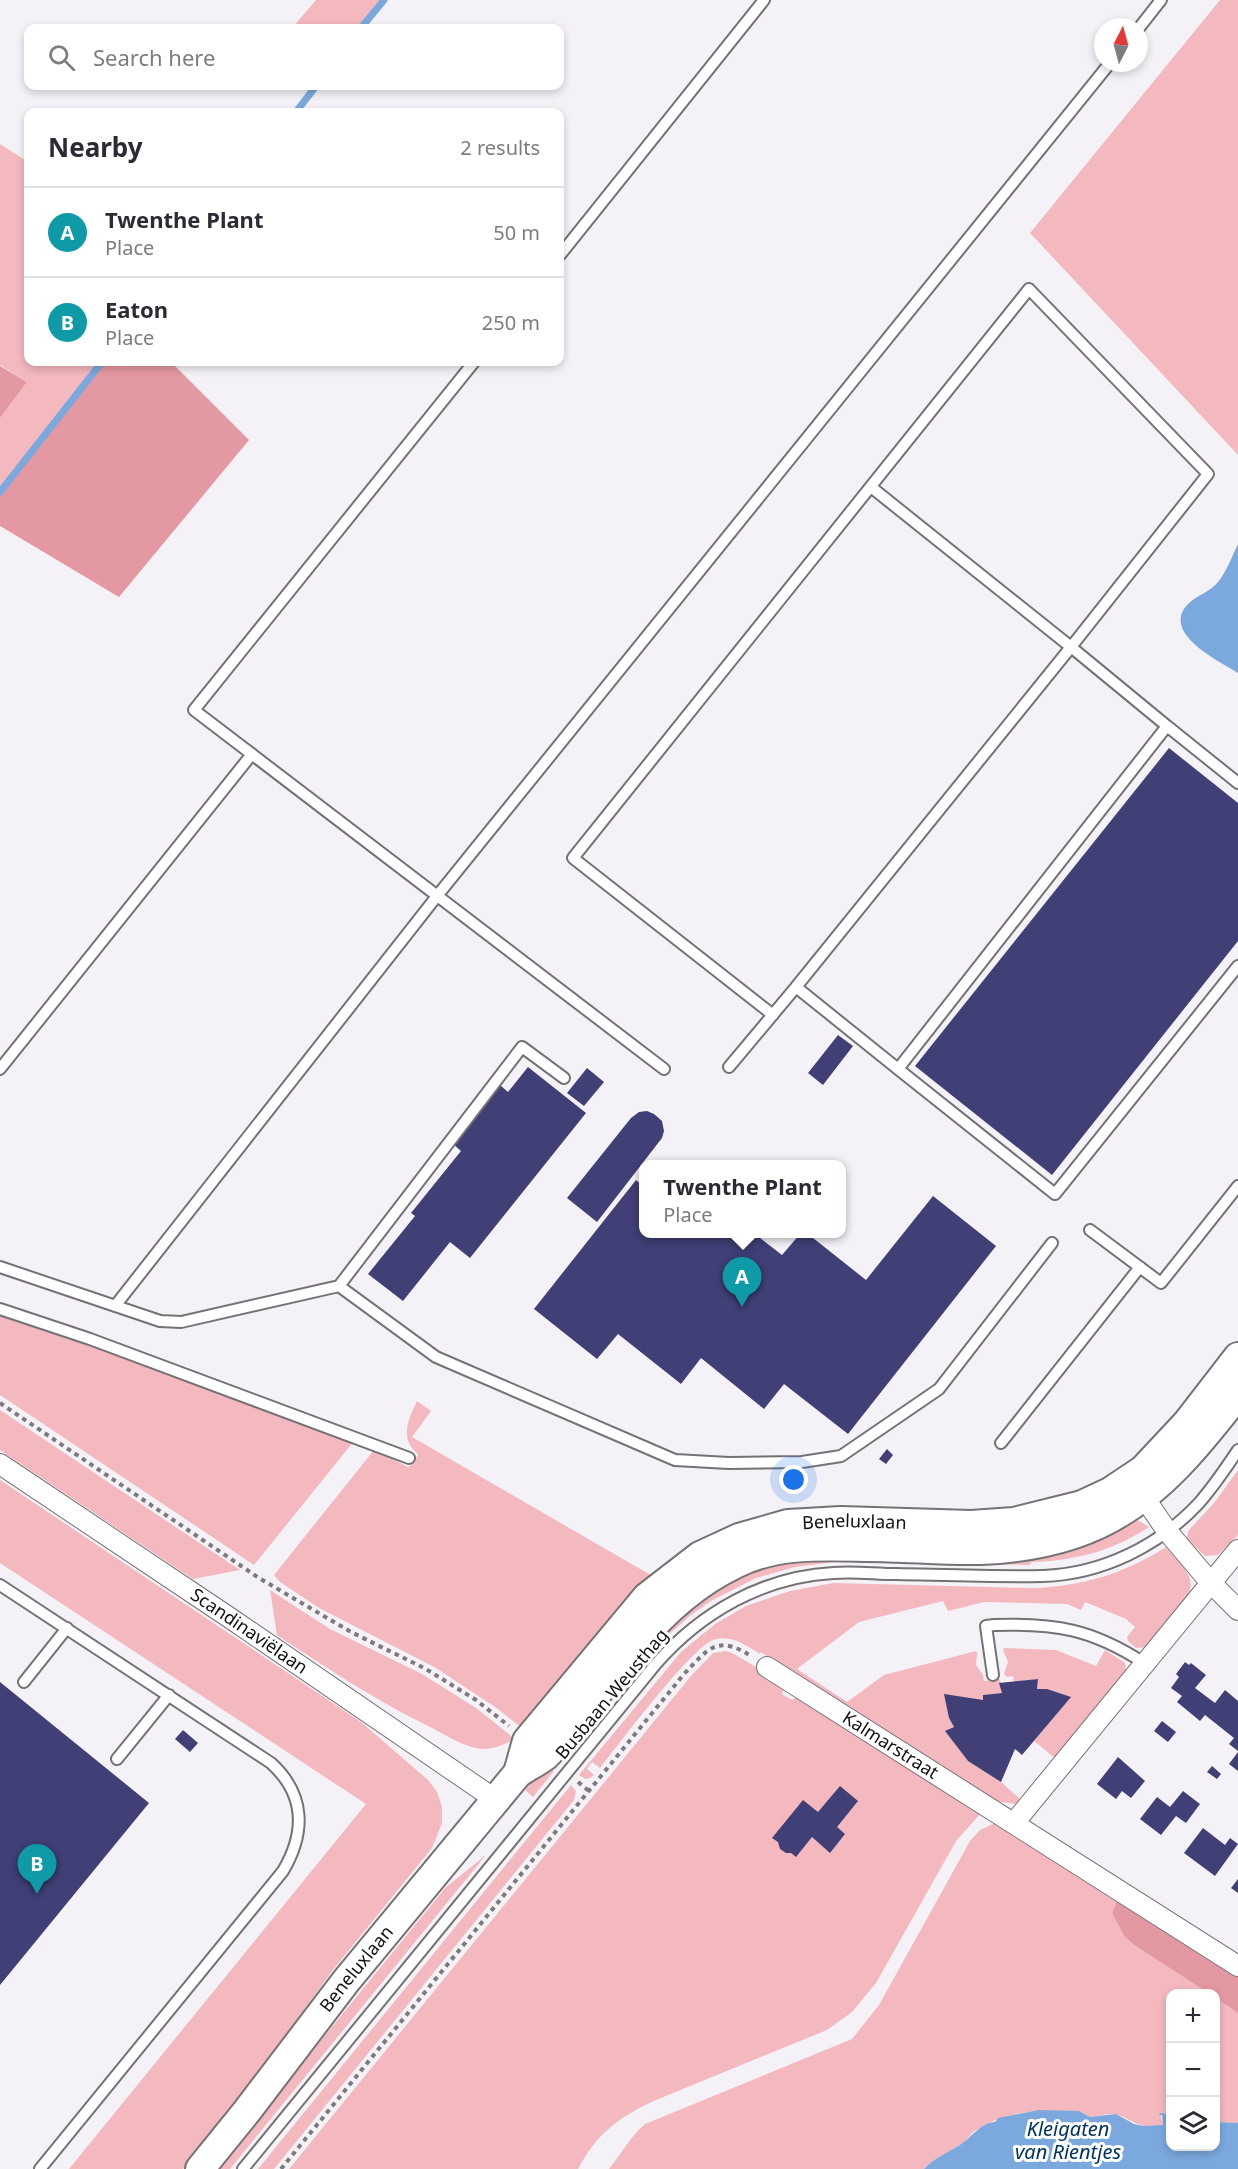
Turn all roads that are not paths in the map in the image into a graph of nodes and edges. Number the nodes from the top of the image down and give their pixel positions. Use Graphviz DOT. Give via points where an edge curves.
graph roads {
  1 [pos="764,0"];
  2 [pos="1161,0"];
  3 [pos="1147,18"];
  4 [pos="1103,72"];
  5 [pos="564,250"];
  6 [pos="471,366"];
  7 [pos="871,487"];
  8 [pos="1071,648"];
  9 [pos="1167,726"];
  10 [pos="252,754"];
  11 [pos="1238,783"];
  12 [pos="437,896"];
  13 [pos="1238,966"];
  14 [pos="796,987"];
  15 [pos="773,1015"];
  16 [pos="729,1067"];
  17 [pos="0,1069"];
  18 [pos="664,1069"];
  19 [pos="898,1069"];
  20 [pos="564,1078"];
  21 [pos="1238,1186"];
  22 [pos="1090,1230"];
  23 [pos="1052,1243"];
  24 [pos="0,1267"];
  25 [pos="1140,1267"];
  26 [pos="339,1286"];
  27 [pos="115,1306"];
  28 [pos="0,1309"];
  29 [pos="1238,1357"];
  30 [pos="1238,1394"];
  31 [pos="1001,1443"];
  32 [pos="1238,1450"];
  33 [pos="410,1458"];
  34 [pos="0,1464"];
  35 [pos="1137,1487"];
  36 [pos="1167,1531"];
  37 [pos="1238,1550"];
  38 [pos="1210,1582"];
  39 [pos="0,1585"];
  40 [pos="1238,1610"];
  41 [pos="67,1628"];
  42 [pos="1144,1664"];
  43 [pos="767,1666"];
  44 [pos="993,1675"];
  45 [pos="24,1682"];
  46 [pos="169,1695"];
  47 [pos="117,1759"];
  48 [pos="518,1773"];
  49 [pos="496,1800"];
  50 [pos="1014,1823"];
  51 [pos="1238,1966"];
  52 [pos="40,2169"];
  53 [pos="200,2169"];
  54 [pos="243,2169"];
  1 -- 5 [label="lane"];
  2 -- 3 [label="lane"];
  4 -- 12 [label="lane"];
  6 -- 10 [label="lane" via="194,710"];
  7 -- 8 [label="lane"];
  7 -- 8 [label="lane" via="1029,289 1208,474"];
  7 -- 15 [label="lane" via="573,858"];
  8 -- 9 [label="lane"];
  8 -- 14 [label="lane"];
  9 -- 11 [label="lane"];
  9 -- 19 [label="lane"];
  10 -- 12 [label="lane"];
  10 -- 17 [label="lane"];
  12 -- 18 [label="lane"];
  12 -- 27 [label="lane"];
  13 -- 19 [label="lane" via="1055,1194"];
  14 -- 15 [label="lane"];
  14 -- 19 [label="lane"];
  15 -- 16 [label="lane"];
  20 -- 26 [label="lane" via="522,1047"];
  21 -- 25 [label="lane" via="1161,1283"];
  22 -- 25 [label="lane"];
  23 -- 26 [label="lane" via="939,1389 841,1456 802,1462 675,1460 436,1357"];
  24 -- 27 [label="lane"];
  25 -- 31 [label="lane"];
  26 -- 27 [label="lane" via="181,1322 160,1321"];
  28 -- 33 [label="lane"];
  29 -- 35 [label="street, Beneluxlaan" via="1187,1423 1143,1470"];
  30 -- 35 [label="street, Beneluxlaan" via="1186,1455"];
  32 -- 36 [label="lane, Busbaan Weusthag" via="1199,1503"];
  34 -- 49 [label="street, Scandinaviëlaan"];
  35 -- 36 [label="street"];
  35 -- 48 [label="street, Beneluxlaan" via="1123,1511 1101,1523 1019,1547 800,1547 766,1551 736,1563 680,1599 635,1645 545,1756"];
  35 -- 48 [label="street, Beneluxlaan" via="1014,1522 788,1524 740,1538 700,1556 647,1597 527,1741"];
  36 -- 38 [label="street"];
  36 -- 54 [label="lane, Busbaan Weusthag" via="1117,1560 1087,1570 1031,1576 843,1572 761,1588 719,1609 680,1638 655,1665"];
  37 -- 38 [label="street"];
  38 -- 40 [label="street"];
  38 -- 42 [label="street"];
  39 -- 41 [label="lane"];
  41 -- 45 [label="lane"];
  41 -- 46 [label="lane"];
  42 -- 44 [label="lane" via="1102,1639 1075,1631 1046,1625 994,1625 986,1626"];
  42 -- 50 [label="street"];
  43 -- 50 [label="street, Kalmarstraat"];
  46 -- 47 [label="lane"];
  46 -- 52 [label="lane" via="284,1774 297,1806 297,1840 284,1871"];
  48 -- 49 [label="street, Beneluxlaan"];
  49 -- 53 [label="street, Beneluxlaan" via="346,1981"];
  50 -- 51 [label="street, Kalmarstraat"];
}
